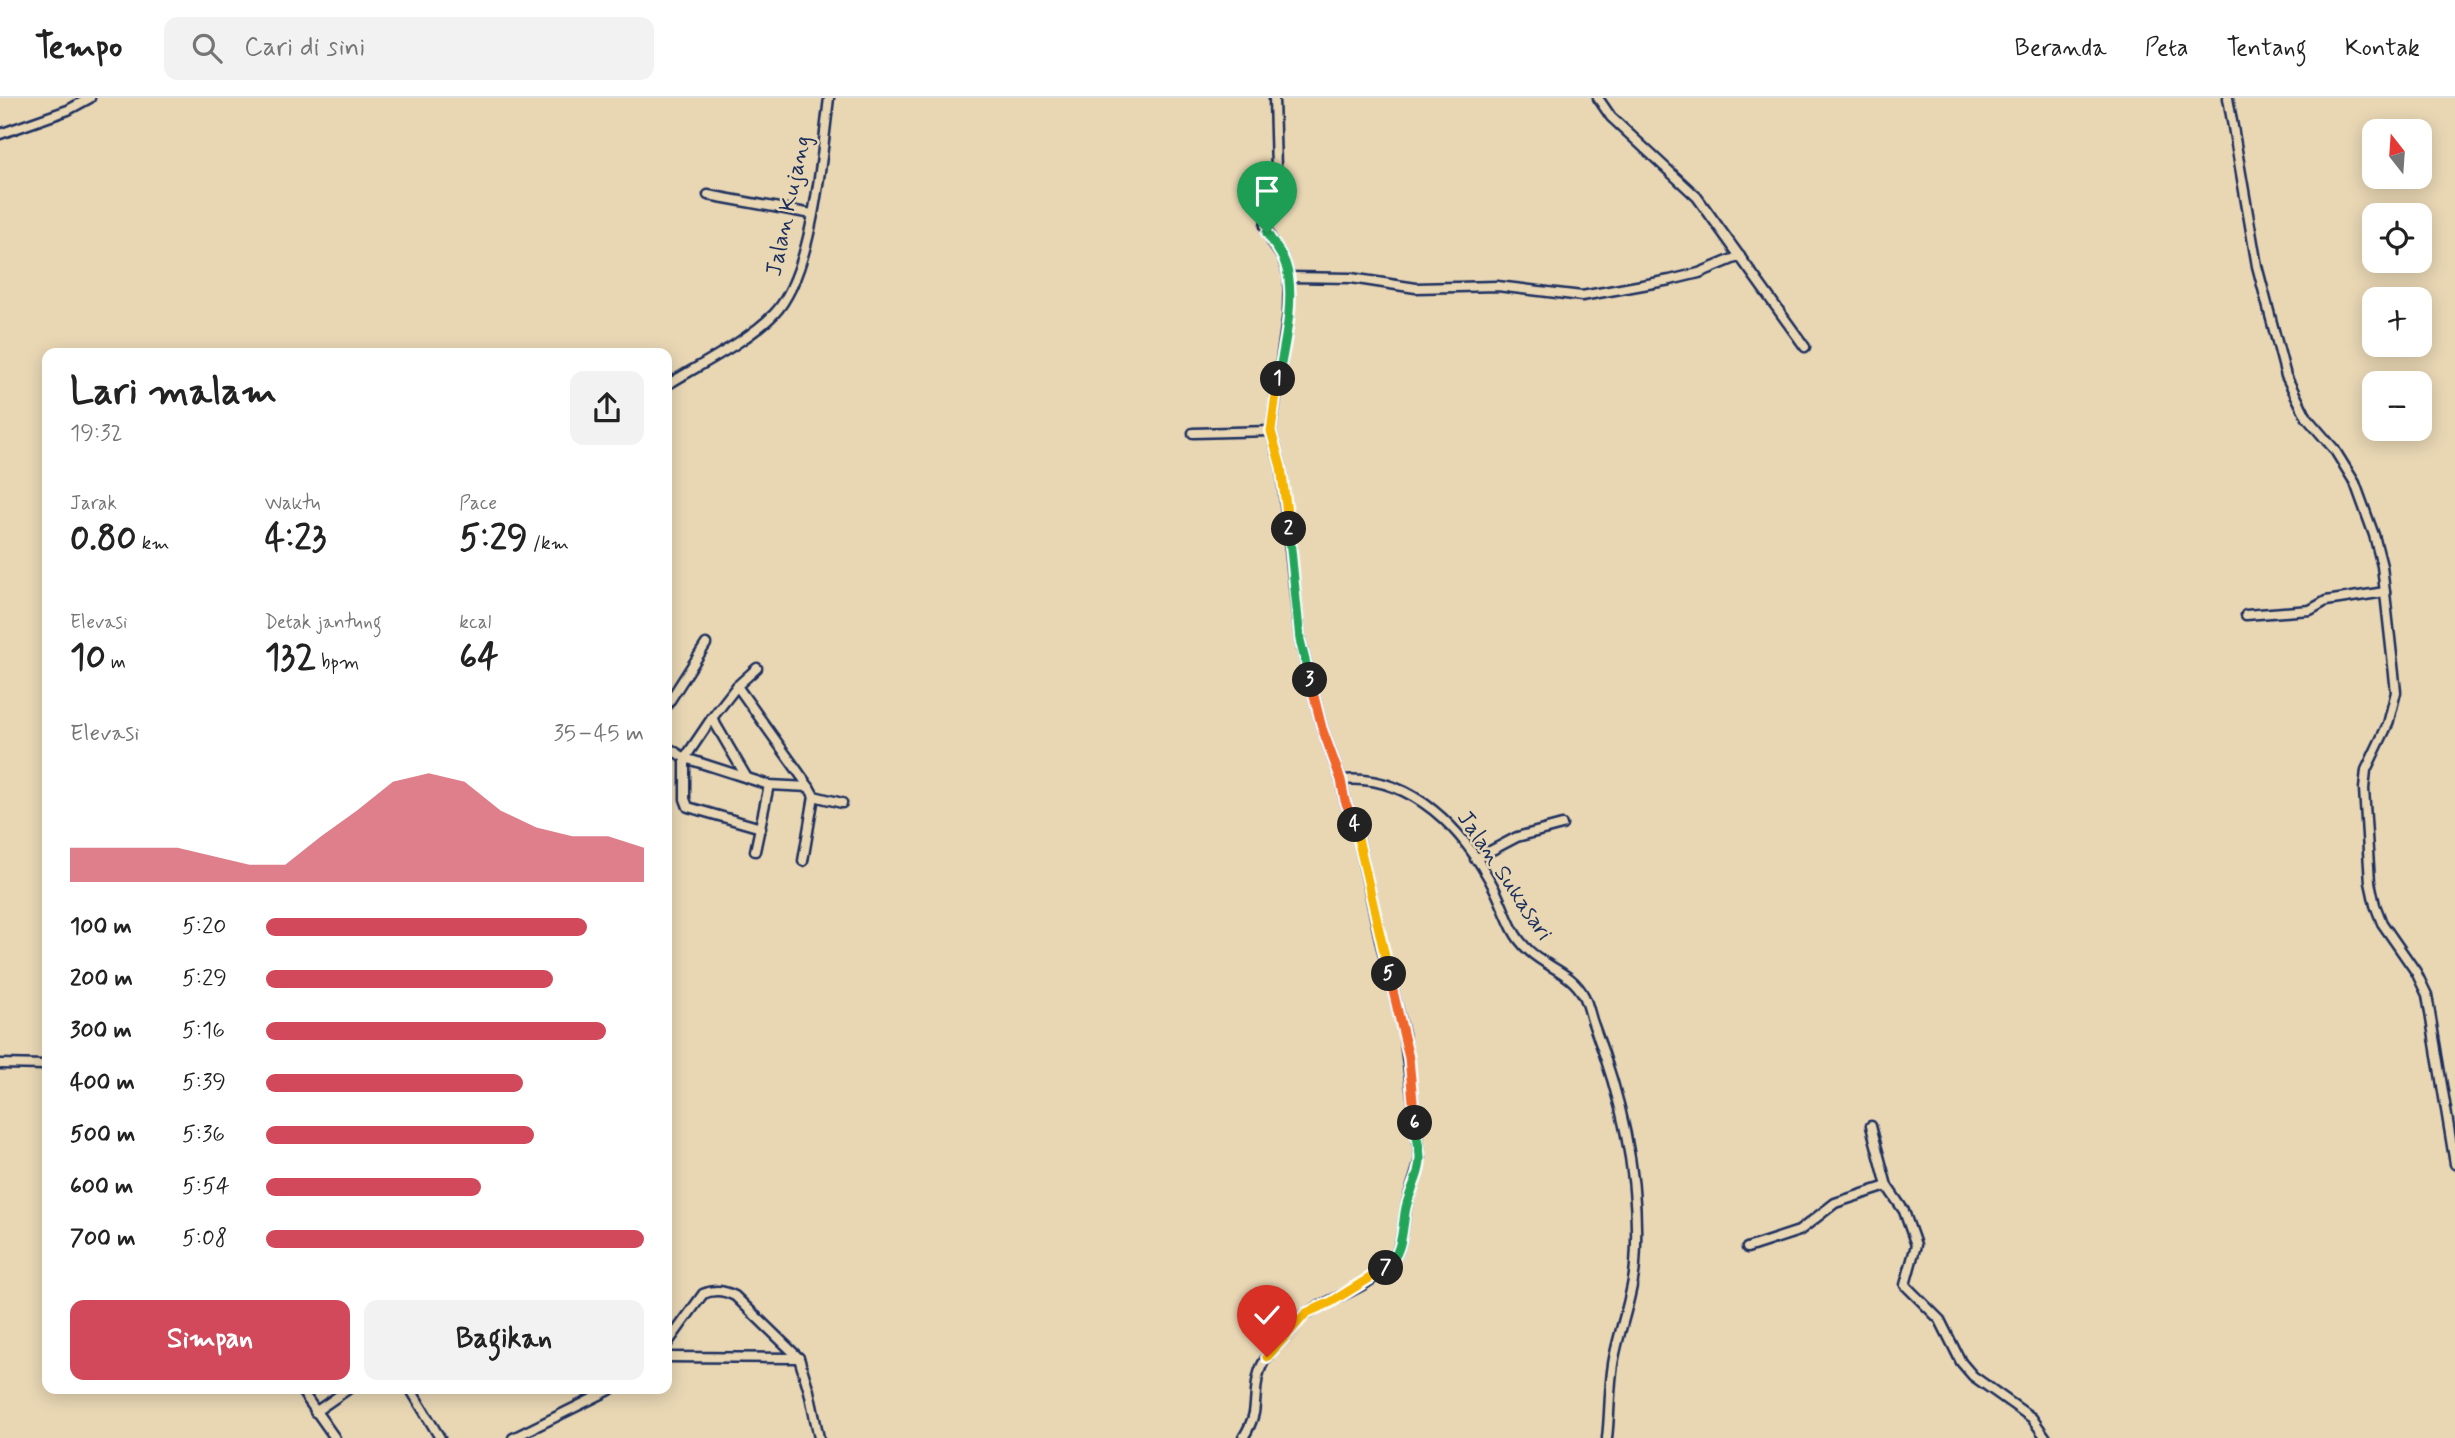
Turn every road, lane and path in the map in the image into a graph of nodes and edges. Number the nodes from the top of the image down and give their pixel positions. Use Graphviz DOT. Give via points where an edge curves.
graph roads {
  1 [pos="90,98"];
  2 [pos="829,98"];
  3 [pos="1274,98"];
  4 [pos="1598,98"];
  5 [pos="2228,98"];
  6 [pos="0,134"];
  7 [pos="709,195"];
  8 [pos="812,214"];
  9 [pos="1740,256"];
  10 [pos="1289,277"];
  11 [pos="1805,347"];
  12 [pos="672,382"];
  13 [pos="1271,431"];
  14 [pos="1193,433"];
  15 [pos="2385,592"];
  16 [pos="2246,615"];
  17 [pos="706,644"];
  18 [pos="757,668"];
  19 [pos="737,686"];
  20 [pos="672,697"];
  21 [pos="712,718"];
  22 [pos="672,750"];
  23 [pos="685,758"];
  24 [pos="747,778"];
  25 [pos="1341,780"];
  26 [pos="769,785"];
  27 [pos="809,787"];
  28 [pos="814,796"];
  29 [pos="842,803"];
  30 [pos="1562,825"];
  31 [pos="761,828"];
  32 [pos="755,851"];
  33 [pos="1475,859"];
  34 [pos="803,861"];
  35 [pos="0,1064"];
  36 [pos="42,1065"];
  37 [pos="1871,1126"];
  38 [pos="2455,1164"];
  39 [pos="1886,1186"];
  40 [pos="1747,1248"];
  41 [pos="672,1337"];
  42 [pos="672,1357"];
  43 [pos="799,1358"];
  44 [pos="304,1394"];
  45 [pos="341,1394"];
  46 [pos="413,1394"];
  47 [pos="602,1394"];
  48 [pos="315,1412"];
  49 [pos="335,1438"];
  50 [pos="440,1438"];
  51 [pos="513,1438"];
  52 [pos="818,1438"];
  53 [pos="1243,1438"];
  54 [pos="1607,1438"];
  55 [pos="2046,1438"];
  1 -- 6 [label="street"];
  2 -- 8 [label="street, Jalan Kujang"];
  3 -- 10 [label="street" via="1276,169 1265,226"];
  4 -- 9 [label="street" via="1611,117 1698,197"];
  5 -- 15 [label="street" via="2257,266 2286,376 2307,418 2355,483 2374,535"];
  7 -- 8 [label="street"];
  8 -- 12 [label="street, Jalan Kujang" via="792,289 775,314"];
  9 -- 10 [label="street" via="1699,273 1582,296 1497,286 1416,288 1350,278"];
  9 -- 11 [label="street"];
  10 -- 13 [label="street"];
  13 -- 14 [label="street"];
  13 -- 25 [label="street" via="1281,467 1300,640 1322,728"];
  15 -- 16 [label="street" via="2325,602 2310,610"];
  15 -- 38 [label="street" via="2396,692 2388,724 2371,756 2364,789 2370,882 2382,923 2427,995"];
  17 -- 20 [label="street"];
  18 -- 19 [label="street"];
  19 -- 21 [label="street"];
  19 -- 27 [label="street"];
  21 -- 23 [label="street"];
  21 -- 24 [label="street"];
  22 -- 23 [label="street"];
  23 -- 24 [label="street"];
  23 -- 31 [label="street" via="688,807"];
  24 -- 26 [label="street"];
  25 -- 33 [label="street, Jalan Sukasari" via="1376,780 1412,797 1445,818"];
  25 -- 53 [label="street" via="1404,1034 1419,1170 1399,1249 1389,1265 1306,1313 1267,1357 1259,1370 1254,1416"];
  26 -- 27 [label="street"];
  26 -- 31 [label="street"];
  27 -- 28 [label="street"];
  28 -- 29 [label="street"];
  28 -- 34 [label="street"];
  30 -- 33 [label="street" via="1517,837"];
  31 -- 32 [label="street"];
  33 -- 54 [label="street, Jalan Sukasari" via="1522,946 1577,984 1622,1112 1634,1193 1635,1259 1613,1364"];
  35 -- 36 [label="street"];
  37 -- 39 [label="street"];
  39 -- 40 [label="street" via="1835,1203 1799,1231"];
  39 -- 55 [label="street" via="1904,1211 1916,1245 1905,1279 1908,1290 1940,1320 1973,1376 2032,1418"];
  41 -- 43 [label="street" via="703,1294 722,1290 735,1296"];
  42 -- 43 [label="street"];
  43 -- 52 [label="street"];
  44 -- 48 [label="street"];
  45 -- 48 [label="street"];
  46 -- 50 [label="street"];
  47 -- 51 [label="street"];
  48 -- 49 [label="street"];
}
